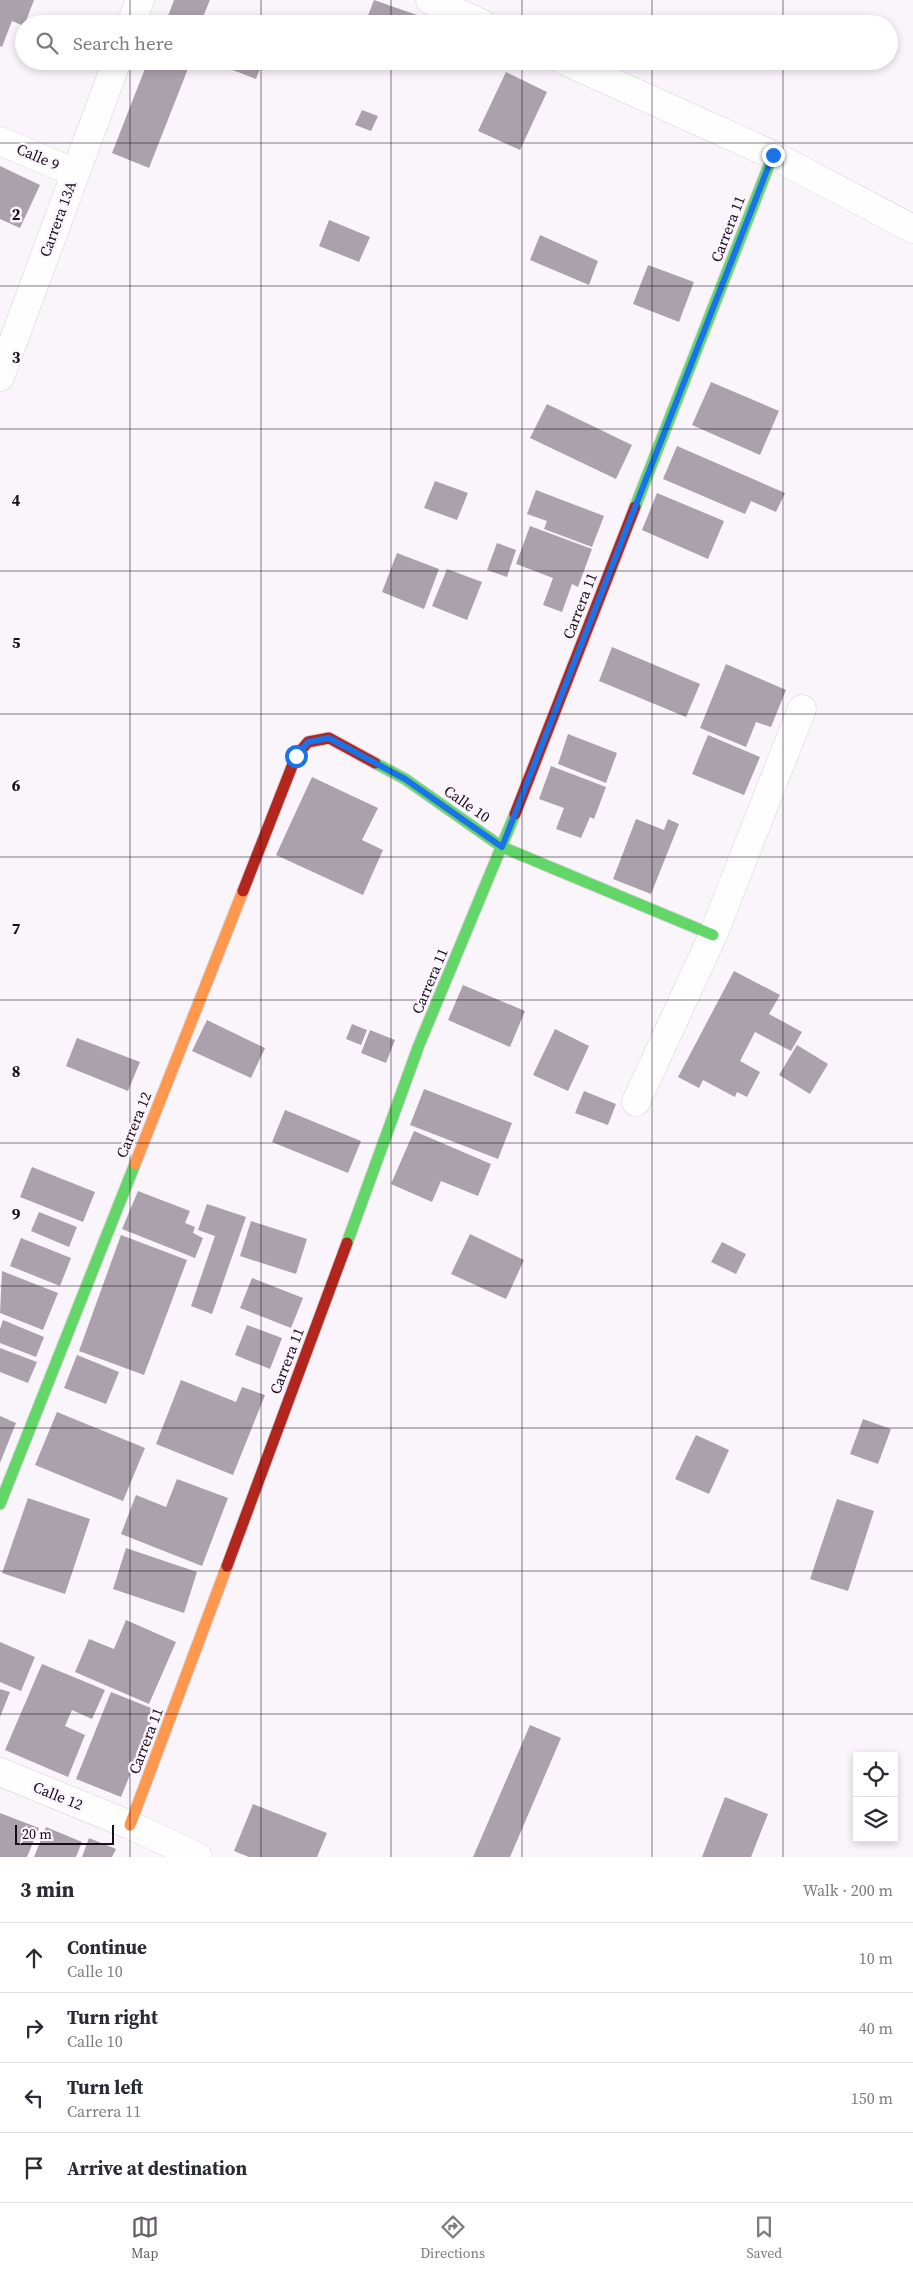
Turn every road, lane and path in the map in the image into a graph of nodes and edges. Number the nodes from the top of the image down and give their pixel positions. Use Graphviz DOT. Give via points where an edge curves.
graph roads {
  1 [pos="140,0"];
  2 [pos="430,0"];
  3 [pos="134,15"];
  4 [pos="463,15"];
  5 [pos="114,70"];
  6 [pos="586,70"];
  7 [pos="0,140"];
  8 [pos="773,155"];
  9 [pos="75,173"];
  10 [pos="913,229"];
  11 [pos="0,376"];
  12 [pos="802,709"];
  13 [pos="296,756"];
  14 [pos="502,847"];
  15 [pos="713,935"];
  16 [pos="636,1102"];
  17 [pos="0,1504"];
  18 [pos="0,1772"];
  19 [pos="130,1826"];
  20 [pos="198,1857"];
  1 -- 3 [label="street"];
  2 -- 4 [label="street"];
  5 -- 9 [label="street, Carrera 13A"];
  6 -- 8 [label="street"];
  7 -- 9 [label="street, Calle 9"];
  8 -- 10 [label="street"];
  8 -- 14 [label="street, Carrera 11"];
  9 -- 11 [label="street, Carrera 13A"];
  12 -- 15 [label="street"];
  13 -- 14 [label="street, Calle 10" via="308,742 329,738 405,779"];
  13 -- 17 [label="street, Carrera 12"];
  14 -- 15 [label="street, Calle 10"];
  14 -- 19 [label="street, Carrera 11" via="419,1045"];
  15 -- 16 [label="street"];
  18 -- 19 [label="street, Calle 12"];
  19 -- 20 [label="street, Calle 12"];
}
